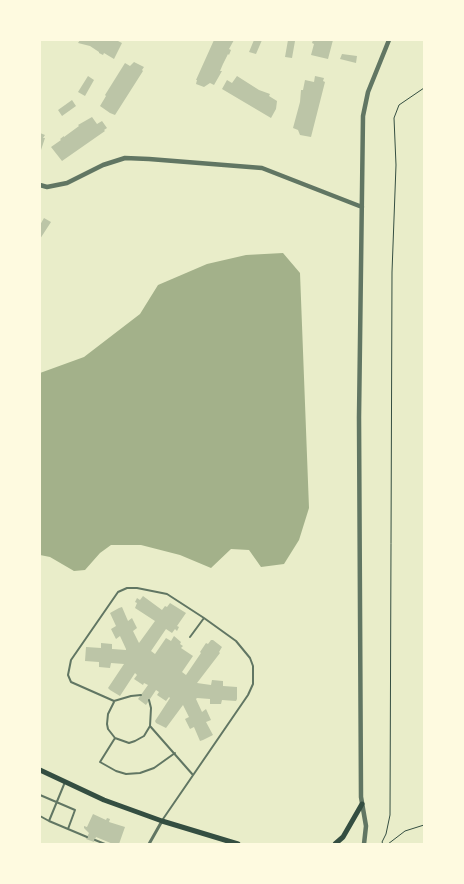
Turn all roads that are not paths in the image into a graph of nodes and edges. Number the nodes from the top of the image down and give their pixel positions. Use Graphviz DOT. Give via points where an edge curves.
graph roads {
  1 [pos="389,40"];
  2 [pos="40,185"];
  3 [pos="362,207"];
  4 [pos="204,618"];
  5 [pos="190,637"];
  6 [pos="141,695"];
  7 [pos="149,700"];
  8 [pos="114,701"];
  9 [pos="150,726"];
  10 [pos="115,738"];
  11 [pos="174,753"];
  12 [pos="40,770"];
  13 [pos="194,775"];
  14 [pos="66,782"];
  15 [pos="40,794"];
  16 [pos="57,802"];
  17 [pos="362,804"];
  18 [pos="40,816"];
  19 [pos="49,821"];
  20 [pos="162,821"];
  21 [pos="68,829"];
  22 [pos="87,836"];
  23 [pos="95,840"];
  24 [pos="105,844"];
  25 [pos="149,844"];
  26 [pos="238,844"];
  27 [pos="335,844"];
  28 [pos="364,844"];
  1 -- 3 [label="street" via="368,92 364,116"];
  2 -- 3 [label="street" via="47,187 67,183 103,165 126,158 149,159 262,168"];
  3 -- 17 [label="street" via="359,417"];
  4 -- 5 [label="lane"];
  4 -- 8 [label="lane" via="167,594 136,588 118,592 71,660 68,675 71,682"];
  4 -- 13 [label="lane" via="242,648 250,658 254,677 248,695"];
  6 -- 8 [label="lane"];
  7 -- 9 [label="lane"];
  8 -- 10 [label="lane" via="107,724"];
  9 -- 10 [label="lane" via="136,741 128,743"];
  9 -- 11 [label="lane"];
  10 -- 11 [label="lane" via="100,762 126,774 154,768"];
  11 -- 13 [label="lane"];
  12 -- 14 [label="main road"];
  13 -- 20 [label="lane"];
  14 -- 16 [label="lane"];
  14 -- 20 [label="main road"];
  15 -- 16 [label="lane"];
  16 -- 19 [label="lane"];
  16 -- 21 [label="lane" via="75,810"];
  17 -- 27 [label="main road" via="343,837"];
  17 -- 28 [label="street" via="366,826"];
  18 -- 19 [label="lane"];
  19 -- 21 [label="lane"];
  20 -- 25 [label="street"];
  20 -- 26 [label="main road"];
  21 -- 22 [label="lane"];
  23 -- 24 [label="lane"];
}
